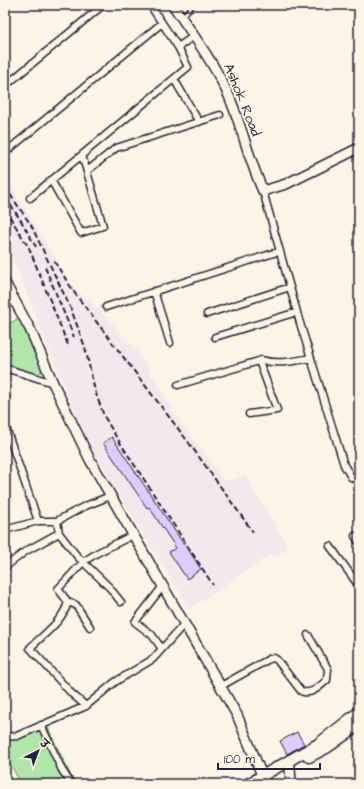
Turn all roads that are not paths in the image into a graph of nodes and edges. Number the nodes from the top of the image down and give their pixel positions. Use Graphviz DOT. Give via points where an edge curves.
graph roads {
  1 [pos="103,5"];
  2 [pos="150,5"];
  3 [pos="173,5"];
  4 [pos="193,5"];
  5 [pos="181,17"];
  6 [pos="162,23"];
  7 [pos="194,36"];
  8 [pos="178,47"];
  9 [pos="174,79"];
  10 [pos="5,86"];
  11 [pos="220,115"];
  12 [pos="198,122"];
  13 [pos="359,148"];
  14 [pos="7,151"];
  15 [pos="82,154"];
  16 [pos="87,171"];
  17 [pos="51,180"];
  18 [pos="263,191"];
  19 [pos="30,198"];
  20 [pos="280,251"];
  21 [pos="5,283"];
  22 [pos="290,287"];
  23 [pos="154,291"];
  24 [pos="106,307"];
  25 [pos="297,312"];
  26 [pos="206,314"];
  27 [pos="215,337"];
  28 [pos="170,343"];
  29 [pos="310,358"];
  30 [pos="259,361"];
  31 [pos="5,368"];
  32 [pos="53,383"];
  33 [pos="178,385"];
  34 [pos="249,414"];
  35 [pos="5,425"];
  36 [pos="359,481"];
  37 [pos="110,496"];
  38 [pos="57,520"];
  39 [pos="38,521"];
  40 [pos="5,530"];
  41 [pos="59,532"];
  42 [pos="133,535"];
  43 [pos="355,536"];
  44 [pos="359,542"];
  45 [pos="330,546"];
  46 [pos="83,562"];
  47 [pos="5,567"];
  48 [pos="164,586"];
  49 [pos="359,586"];
  50 [pos="68,602"];
  51 [pos="121,602"];
  52 [pos="185,623"];
  53 [pos="90,627"];
  54 [pos="308,635"];
  55 [pos="162,649"];
  56 [pos="221,686"];
  57 [pos="86,706"];
  58 [pos="359,712"];
  59 [pos="41,725"];
  60 [pos="359,725"];
  61 [pos="346,728"];
  62 [pos="5,737"];
  63 [pos="289,764"];
  64 [pos="261,780"];
  65 [pos="71,784"];
  66 [pos="248,784"];
  67 [pos="291,784"];
  1 -- 10 [label="street"];
  2 -- 6 [label="street"];
  3 -- 5 [label="street, Ashok Road"];
  4 -- 5 [label="lane"];
  5 -- 7 [label="street, Ashok Road"];
  6 -- 8 [label="street"];
  6 -- 14 [label="street"];
  7 -- 8 [label="street"];
  7 -- 18 [label="street, Ashok Road" via="211,61 229,97"];
  8 -- 9 [label="street" via="188,67"];
  9 -- 12 [label="street"];
  9 -- 15 [label="street"];
  11 -- 12 [label="street"];
  12 -- 16 [label="street" via="116,148"];
  13 -- 18 [label="street" via="286,184"];
  15 -- 16 [label="street"];
  15 -- 17 [label="street"];
  16 -- 17 [label="street" via="103,226 81,233"];
  17 -- 19 [label="street"];
  18 -- 20 [label="street"];
  20 -- 22 [label="street"];
  20 -- 23 [label="street"];
  21 -- 32 [label="street" via="30,329"];
  22 -- 25 [label="street"];
  22 -- 26 [label="street"];
  23 -- 24 [label="street"];
  23 -- 28 [label="street"];
  25 -- 27 [label="street"];
  25 -- 29 [label="street"];
  29 -- 30 [label="street" via="271,363"];
  29 -- 36 [label="street" via="344,465 351,477"];
  30 -- 33 [label="street"];
  30 -- 34 [label="street" via="277,410"];
  31 -- 32 [label="street"];
  32 -- 37 [label="street"];
  35 -- 39 [label="street"];
  37 -- 38 [label="street"];
  37 -- 42 [label="street"];
  38 -- 39 [label="street"];
  38 -- 41 [label="street"];
  39 -- 40 [label="street"];
  41 -- 46 [label="street"];
  41 -- 47 [label="street" via="26,551"];
  42 -- 46 [label="street"];
  42 -- 48 [label="street"];
  43 -- 44 [label="street"];
  45 -- 49 [label="street"];
  46 -- 50 [label="street" via="58,589"];
  46 -- 51 [label="street"];
  48 -- 52 [label="street"];
  48 -- 55 [label="street" via="135,622 152,636"];
  50 -- 53 [label="street" via="76,605"];
  50 -- 57 [label="street" via="54,625 30,648"];
  52 -- 55 [label="street"];
  52 -- 56 [label="street"];
  54 -- 56 [label="street" via="328,670 327,680 319,687 304,693 274,658"];
  55 -- 57 [label="street"];
  56 -- 64 [label="street" via="237,715"];
  57 -- 59 [label="street"];
  58 -- 61 [label="main road"];
  59 -- 62 [label="street" via="17,736"];
  59 -- 65 [label="street"];
  60 -- 61 [label="main road"];
  61 -- 63 [label="main road"];
  63 -- 64 [label="main road"];
  63 -- 67 [label="street"];
  64 -- 66 [label="main road"];
}
